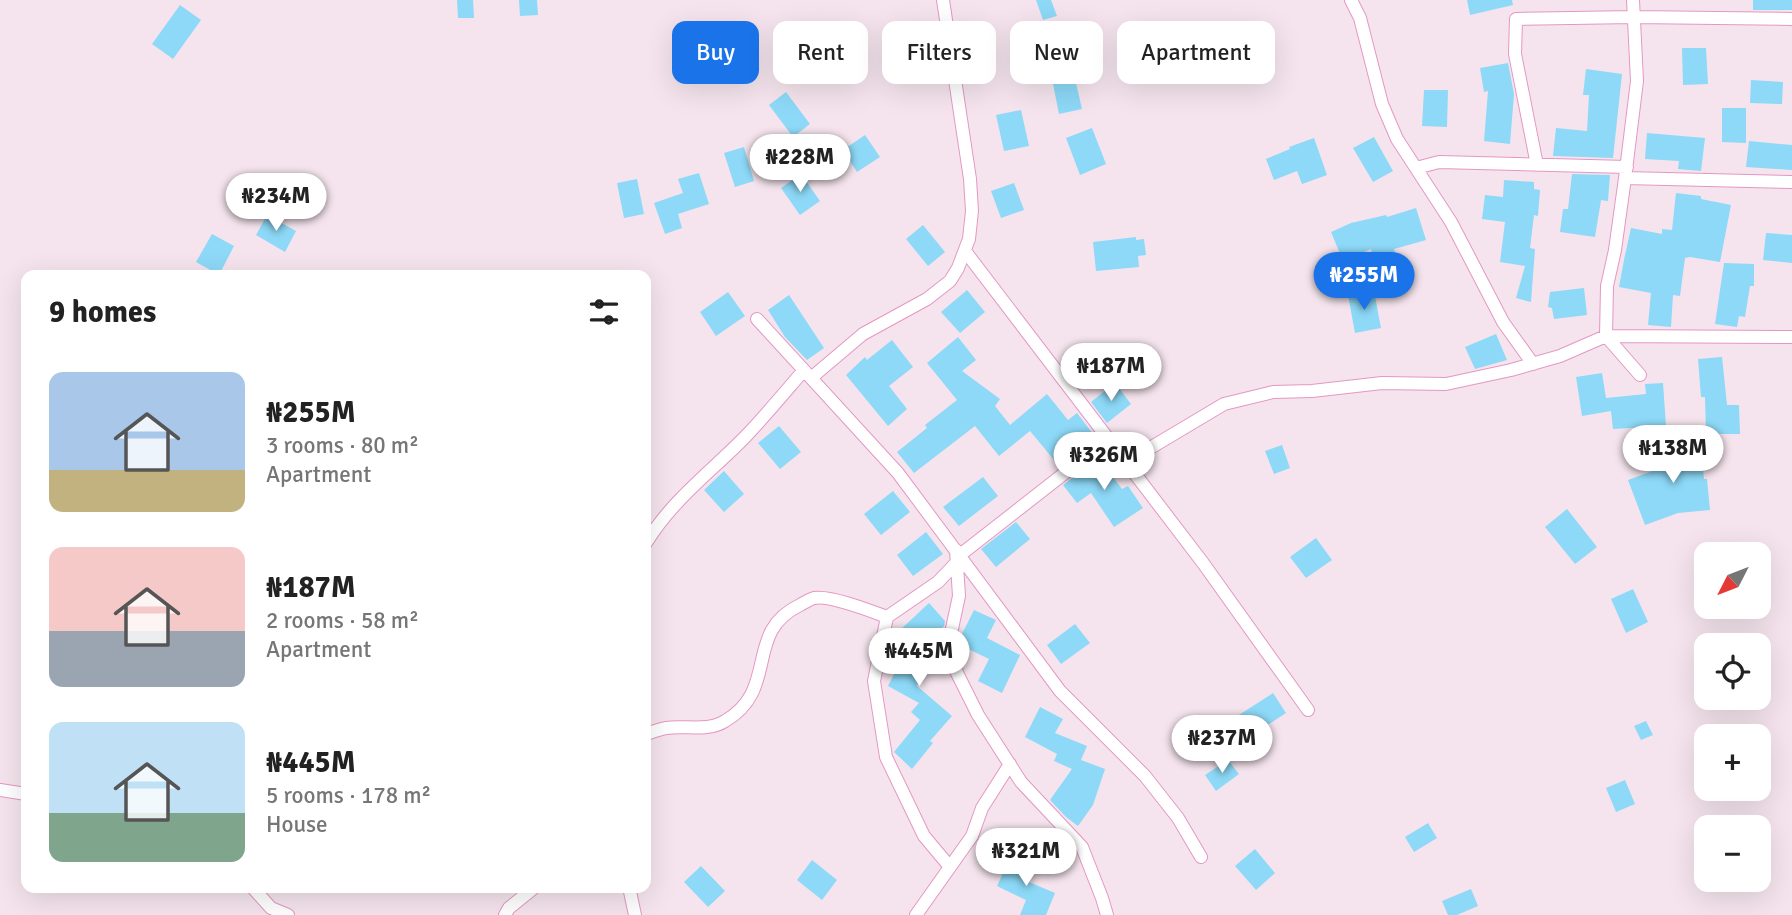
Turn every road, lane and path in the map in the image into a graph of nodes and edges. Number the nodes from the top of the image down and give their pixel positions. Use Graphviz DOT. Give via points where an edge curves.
graph roads {
  1 [pos="943,0"];
  2 [pos="1351,0"];
  3 [pos="1633,0"];
  4 [pos="1634,17"];
  5 [pos="1792,19"];
  6 [pos="1537,164"];
  7 [pos="1416,168"];
  8 [pos="1626,173"];
  9 [pos="1792,182"];
  10 [pos="965,251"];
  11 [pos="757,319"];
  12 [pos="1606,336"];
  13 [pos="1792,337"];
  14 [pos="1533,364"];
  15 [pos="808,374"];
  16 [pos="1640,375"];
  17 [pos="1108,440"];
  18 [pos="1125,463"];
  19 [pos="651,534"];
  20 [pos="958,555"];
  21 [pos="887,617"];
  22 [pos="1308,710"];
  23 [pos="651,732"];
  24 [pos="1010,764"];
  25 [pos="0,790"];
  26 [pos="21,793"];
  27 [pos="1201,857"];
  28 [pos="950,867"];
  29 [pos="257,893"];
  30 [pos="528,893"];
  31 [pos="630,893"];
  32 [pos="288,915"];
  33 [pos="505,915"];
  34 [pos="635,915"];
  35 [pos="916,915"];
  36 [pos="1107,915"];
  1 -- 10 [label="street" via="970,179 972,211"];
  2 -- 7 [label="street" via="1382,104"];
  3 -- 4 [label="street"];
  4 -- 5 [label="street"];
  4 -- 6 [label="street" via="1516,19 1515,54"];
  4 -- 8 [label="street" via="1637,81"];
  6 -- 7 [label="street" via="1438,162"];
  6 -- 8 [label="street"];
  7 -- 14 [label="street" via="1451,222 1503,322"];
  8 -- 9 [label="street"];
  8 -- 12 [label="street" via="1607,286"];
  10 -- 15 [label="street" via="950,281 928,299 863,334"];
  10 -- 17 [label="street"];
  11 -- 15 [label="street"];
  12 -- 13 [label="street"];
  12 -- 14 [label="street"];
  12 -- 16 [label="street"];
  14 -- 18 [label="street" via="1446,384 1382,383 1273,392 1224,404"];
  15 -- 19 [label="street" via="691,487"];
  15 -- 20 [label="street" via="898,472"];
  17 -- 18 [label="street"];
  17 -- 20 [label="street"];
  18 -- 22 [label="street"];
  20 -- 21 [label="street" via="938,582"];
  20 -- 24 [label="street" via="959,596 950,638 957,673"];
  20 -- 27 [label="street" via="1060,691 1145,776"];
  21 -- 23 [label="street" via="815,597 787,611 771,626 760,678 746,703 724,723"];
  21 -- 28 [label="street" via="874,681 886,757 924,835"];
  24 -- 28 [label="street"];
  24 -- 36 [label="street" via="1082,847"];
  25 -- 26 [label="street"];
  28 -- 35 [label="street"];
  29 -- 32 [label="street" via="271,908"];
  30 -- 33 [label="street"];
  31 -- 34 [label="street"];
}
